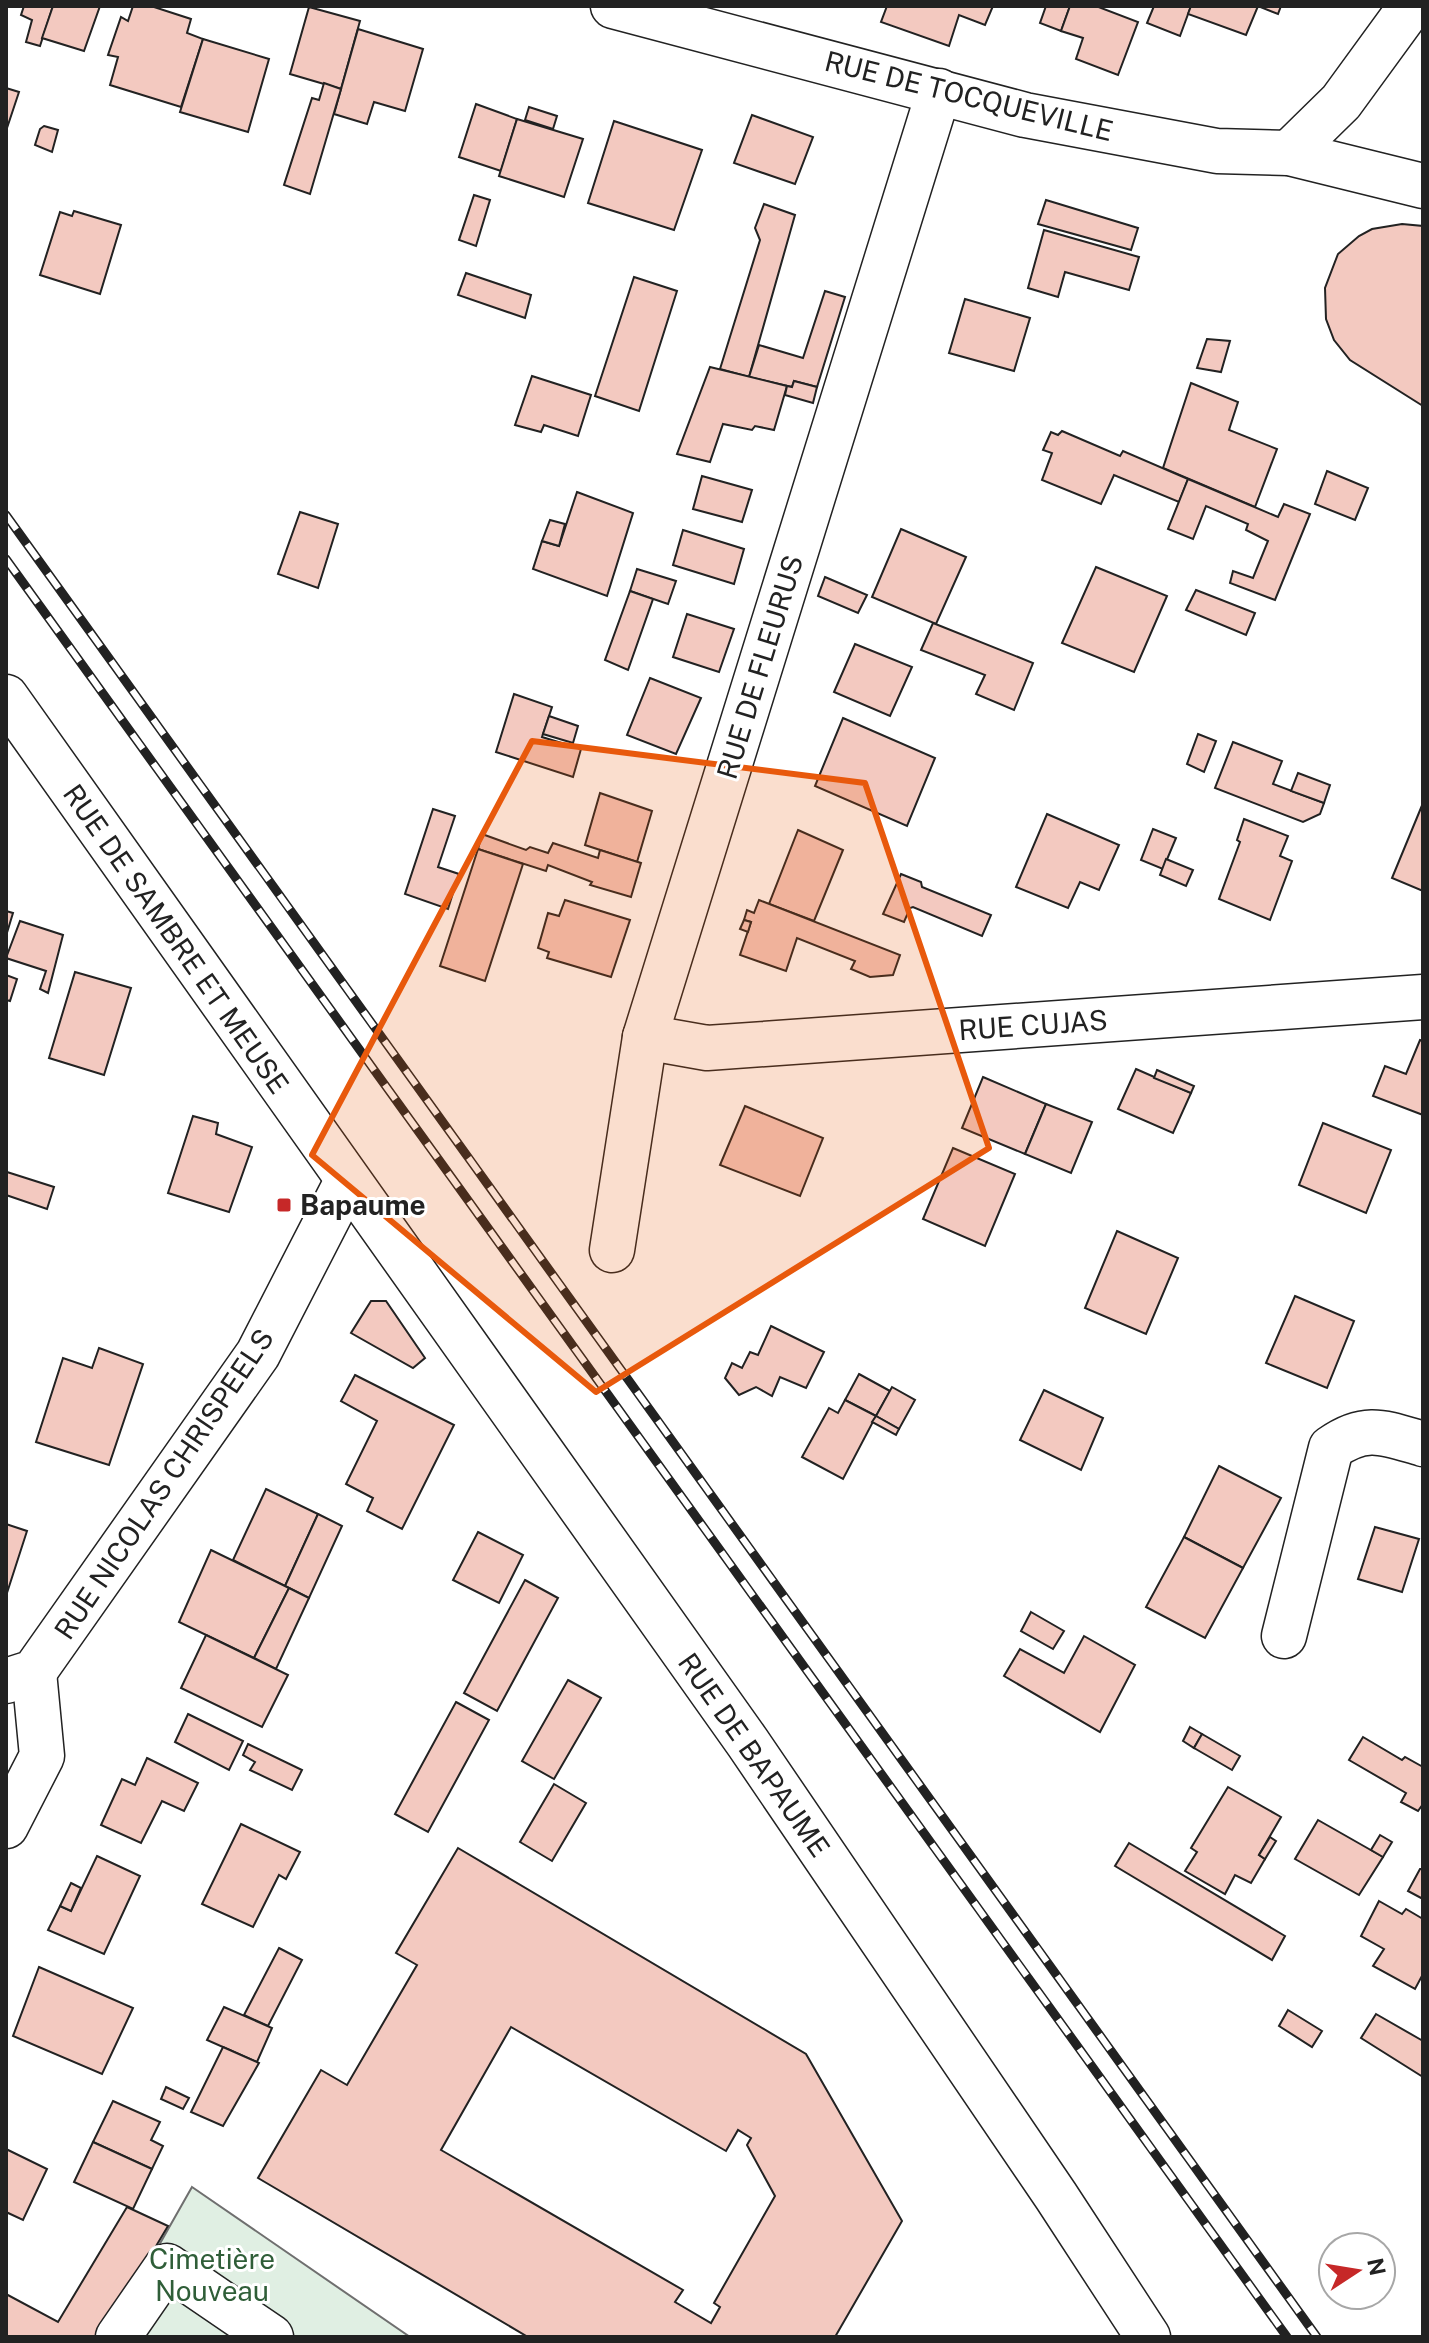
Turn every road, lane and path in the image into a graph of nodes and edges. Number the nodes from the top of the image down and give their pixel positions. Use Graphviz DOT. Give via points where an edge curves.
graph roads {
  1 [pos="613,6"];
  2 [pos="1411,6"];
  3 [pos="939,91"];
  4 [pos="1289,153"];
  5 [pos="1423,186"];
  6 [pos="6,697"];
  7 [pos="1423,997"];
  8 [pos="645,1037"];
  9 [pos="347,1181"];
  10 [pos="612,1250"];
  11 [pos="1423,1444"];
  12 [pos="1284,1636"];
  13 [pos="20,1677"];
  14 [pos="6,1826"];
  15 [pos="118,2337"];
  16 [pos="271,2337"];
  17 [pos="1148,2337"];
  1 -- 3 [label="street, RUE DE TOCQUEVILLE"];
  2 -- 4 [label="street" via="1341,102"];
  3 -- 4 [label="street, RUE DE TOCQUEVILLE" via="1025,115 1217,151"];
  3 -- 8 [label="street, RUE DE FLEURUS"];
  4 -- 5 [label="street, RUE DE TOCQUEVILLE"];
  6 -- 9 [label="street, RUE DE SAMBRE ET MEUSE"];
  7 -- 8 [label="street, RUE CUJAS" via="707,1048"];
  8 -- 10 [label="street, RUE DE FLEURUS"];
  9 -- 13 [label="street, RUE NICOLAS CHRISPEELS" via="258,1354"];
  9 -- 17 [label="street, RUE DE BAPAUME" via="748,1743"];
  11 -- 12 [label="street" via="1375,1430 1347,1437 1331,1448"];
  13 -- 14 [label="street" via="42,1756"];
  15 -- 16 [label="street" via="167,2266"];
}
